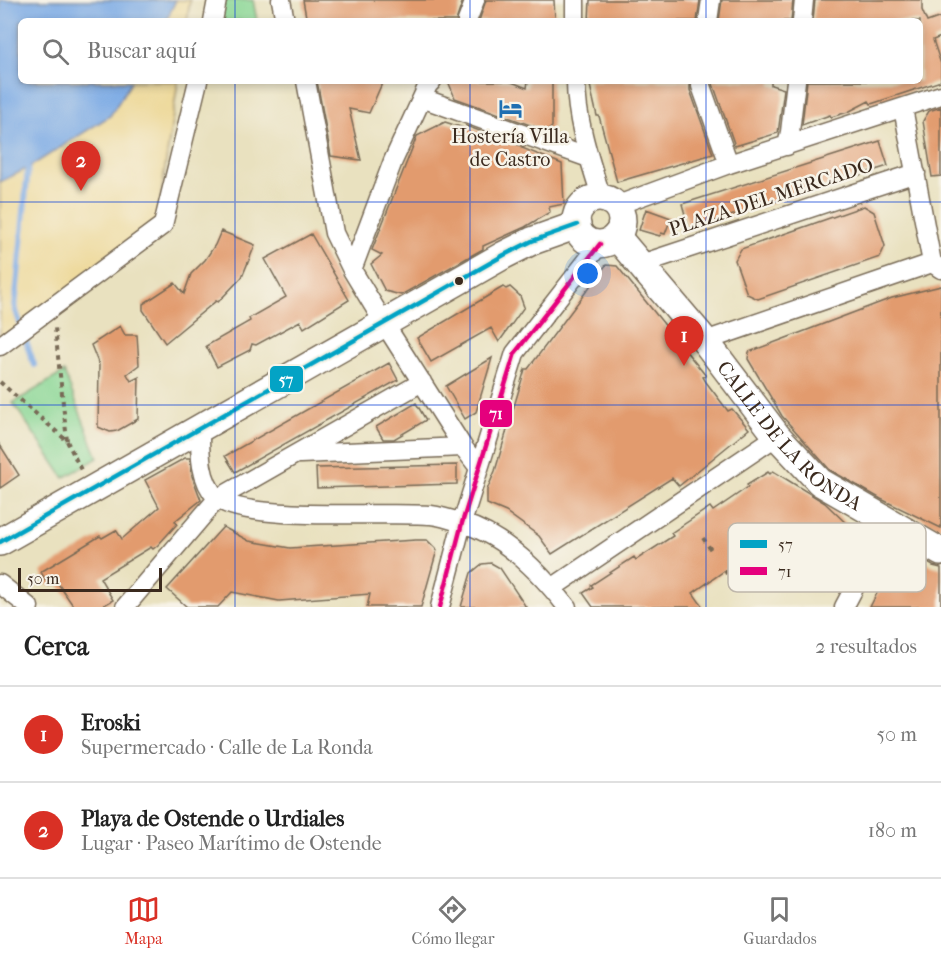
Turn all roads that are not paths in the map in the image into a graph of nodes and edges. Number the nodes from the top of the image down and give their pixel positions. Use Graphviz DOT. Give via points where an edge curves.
graph roads {
  1 [pos="217,0"];
  2 [pos="281,0"];
  3 [pos="475,0"];
  4 [pos="575,0"];
  5 [pos="711,0"];
  6 [pos="804,0"];
  7 [pos="214,18"];
  8 [pos="284,18"];
  9 [pos="468,18"];
  10 [pos="575,18"];
  11 [pos="708,18"];
  12 [pos="802,18"];
  13 [pos="197,84"];
  14 [pos="307,84"];
  15 [pos="576,84"];
  16 [pos="701,84"];
  17 [pos="796,84"];
  18 [pos="425,86"];
  19 [pos="941,95"];
  20 [pos="903,108"];
  21 [pos="786,146"];
  22 [pos="589,158"];
  23 [pos="729,164"];
  24 [pos="916,173"];
  25 [pos="609,202"];
  26 [pos="577,225"];
  27 [pos="608,240"];
  28 [pos="641,264"];
  29 [pos="937,266"];
  30 [pos="352,270"];
  31 [pos="384,323"];
  32 [pos="705,341"];
  33 [pos="6,342"];
  34 [pos="422,382"];
  35 [pos="200,428"];
  36 [pos="777,436"];
  37 [pos="463,447"];
  38 [pos="295,454"];
  39 [pos="479,468"];
  40 [pos="217,498"];
  41 [pos="889,522"];
  42 [pos="462,523"];
  43 [pos="0,542"];
  44 [pos="926,543"];
  45 [pos="941,552"];
  46 [pos="0,584"];
  47 [pos="552,588"];
  48 [pos="852,592"];
  49 [pos="29,607"];
  50 [pos="125,607"];
  51 [pos="440,607"];
  52 [pos="567,607"];
  53 [pos="844,607"];
  1 -- 7 [label="street"];
  2 -- 8 [label="street"];
  3 -- 9 [label="street"];
  4 -- 10 [label="street"];
  5 -- 11 [label="street"];
  6 -- 12 [label="street"];
  13 -- 33 [label="street" via="163,225"];
  14 -- 30 [label="street" via="334,233"];
  15 -- 22 [label="street"];
  16 -- 23 [label="street"];
  17 -- 21 [label="street"];
  18 -- 22 [label="street"];
  18 -- 30 [label="street"];
  19 -- 20 [label="street"];
  20 -- 21 [label="street"];
  20 -- 24 [label="street"];
  21 -- 23 [label="street"];
  22 -- 25 [label="street"];
  23 -- 25 [label="street"];
  24 -- 28 [label="street, PLAZA DEL MERCADO"];
  24 -- 29 [label="street"];
  25 -- 26 [label="highway" via="588,201 578,212"];
  25 -- 27 [label="highway" via="621,217 620,230"];
  26 -- 27 [label="highway" via="588,241"];
  26 -- 31 [label="highway" via="532,241"];
  27 -- 28 [label="highway, CALLE DE LA RONDA"];
  27 -- 39 [label="street" via="515,353"];
  28 -- 32 [label="highway, CALLE DE LA RONDA"];
  29 -- 32 [label="street"];
  30 -- 31 [label="street"];
  31 -- 34 [label="street"];
  31 -- 35 [label="highway"];
  32 -- 36 [label="highway, CALLE DE LA RONDA"];
  34 -- 37 [label="street"];
  34 -- 38 [label="street"];
  35 -- 40 [label="street" via="204,479"];
  35 -- 43 [label="highway"];
  36 -- 41 [label="highway, CALLE DE LA RONDA" via="820,482"];
  36 -- 47 [label="street"];
  37 -- 38 [label="street"];
  37 -- 39 [label="street"];
  38 -- 40 [label="street"];
  39 -- 42 [label="street"];
  40 -- 42 [label="street" via="244,509 432,515"];
  40 -- 50 [label="street"];
  42 -- 47 [label="street" via="482,530 518,554"];
  42 -- 51 [label="street"];
  44 -- 45 [label="highway, CALLE DE LA RONDA"];
  46 -- 49 [label="street"];
  47 -- 52 [label="street"];
  48 -- 53 [label="street"];
}
